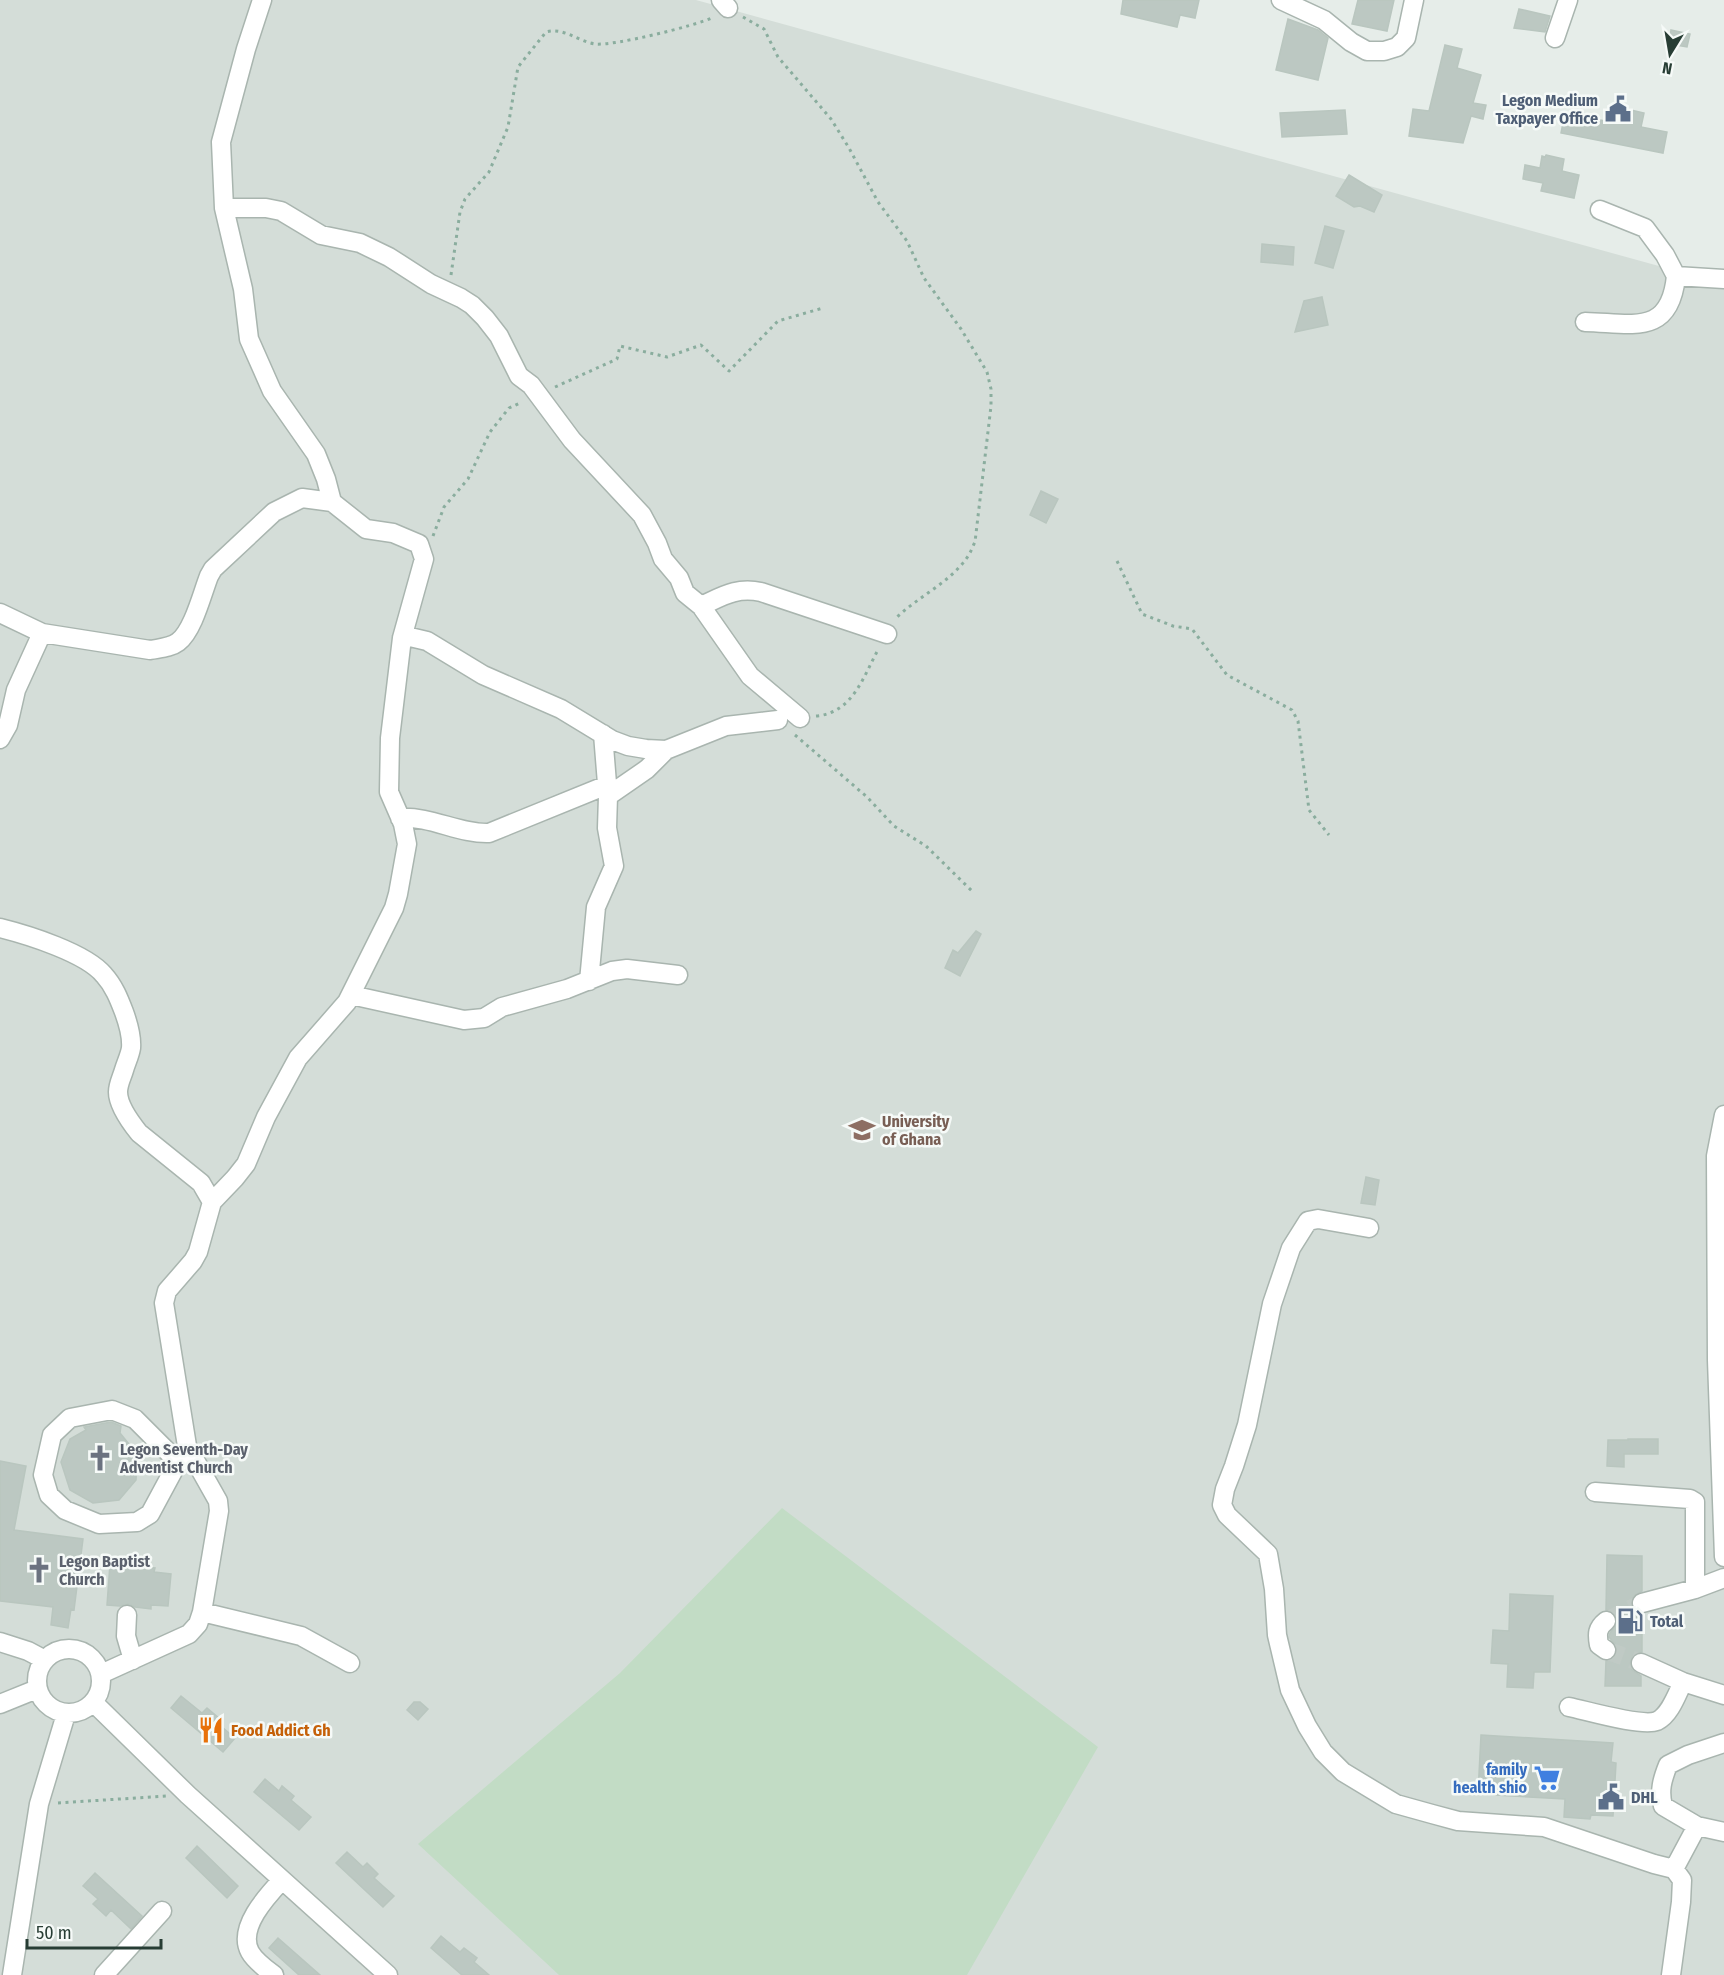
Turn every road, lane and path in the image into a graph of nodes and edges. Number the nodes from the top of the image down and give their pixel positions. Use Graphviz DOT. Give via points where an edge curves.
graph roads {
  1 [pos="262,0"];
  2 [pos="1281,0"];
  3 [pos="1414,0"];
  4 [pos="1568,0"];
  5 [pos="724,4"];
  6 [pos="1555,38"];
  7 [pos="224,207"];
  8 [pos="1600,210"];
  9 [pos="1676,276"];
  10 [pos="1724,279"];
  11 [pos="449,292"];
  12 [pos="823,308"];
  13 [pos="1585,322"];
  14 [pos="552,388"];
  15 [pos="531,398"];
  16 [pos="332,502"];
  17 [pos="432,538"];
  18 [pos="1117,561"];
  19 [pos="700,606"];
  20 [pos="0,613"];
  21 [pos="42,633"];
  22 [pos="887,634"];
  23 [pos="402,638"];
  24 [pos="800,718"];
  25 [pos="778,720"];
  26 [pos="603,734"];
  27 [pos="0,739"];
  28 [pos="666,750"];
  29 [pos="607,791"];
  30 [pos="400,818"];
  31 [pos="1329,835"];
  32 [pos="974,892"];
  33 [pos="0,928"];
  34 [pos="678,975"];
  35 [pos="590,981"];
  36 [pos="351,994"];
  37 [pos="1724,1115"];
  38 [pos="212,1202"];
  39 [pos="1369,1228"];
  40 [pos="185,1459"];
  41 [pos="1595,1492"];
  42 [pos="1724,1557"];
  43 [pos="1724,1578"];
  44 [pos="1695,1589"];
  45 [pos="1642,1603"];
  46 [pos="202,1612"];
  47 [pos="127,1615"];
  48 [pos="1606,1621"];
  49 [pos="0,1642"];
  50 [pos="1606,1650"];
  51 [pos="45,1660"];
  52 [pos="133,1660"];
  53 [pos="350,1663"];
  54 [pos="1641,1663"];
  55 [pos="101,1674"];
  56 [pos="1683,1682"];
  57 [pos="37,1689"];
  58 [pos="1724,1695"];
  59 [pos="94,1703"];
  60 [pos="0,1704"];
  61 [pos="1569,1707"];
  62 [pos="66,1714"];
  63 [pos="1724,1743"];
  64 [pos="188,1795"];
  65 [pos="39,1804"];
  66 [pos="1697,1826"];
  67 [pos="1724,1832"];
  68 [pos="1674,1869"];
  69 [pos="282,1880"];
  70 [pos="162,1911"];
  71 [pos="12,1973"];
  72 [pos="104,1975"];
  73 [pos="274,1975"];
  74 [pos="388,1975"];
  75 [pos="1671,1975"];
  1 -- 7 [label="street" via="220,142"];
  2 -- 3 [label="street" via="1324,20 1367,51 1384,51 1397,47 1406,38"];
  4 -- 6 [label="street"];
  5 -- 11 [label="path" via="707,20 607,44 586,41 560,30 546,32 521,61 508,128 489,172 465,199 460,212"];
  5 -- 22 [label="path" via="764,29 778,57 831,119 878,202 908,241 924,278 987,372 991,406 975,542 966,560 903,610"];
  7 -- 11 [label="street" via="281,211 321,236 360,243"];
  7 -- 16 [label="street" via="255,358 272,391 316,454"];
  8 -- 9 [label="street" via="1645,228"];
  9 -- 10 [label="street"];
  9 -- 13 [label="street" via="1671,300 1656,320 1642,324"];
  11 -- 19 [label="street" via="485,318 503,342 519,376 531,385 572,440 642,515 663,559 679,578 685,593"];
  12 -- 14 [label="path" via="778,321 729,371 701,345 667,357 620,346 617,359"];
  15 -- 17 [label="path" via="509,408 490,432 468,480 444,507"];
  16 -- 21 [label="street" via="302,498 267,517 213,568 187,632 167,647 150,650"];
  16 -- 23 [label="street" via="366,529 393,533 418,544 424,559"];
  18 -- 31 [label="path" via="1142,614 1173,627 1192,629 1227,675 1292,711 1298,721 1309,810"];
  19 -- 22 [label="street" via="735,590 761,591"];
  19 -- 24 [label="street" via="750,676"];
  20 -- 21 [label="street"];
  21 -- 27 [label="street" via="16,690 8,725"];
  22 -- 24 [label="path" via="851,698 839,710"];
  23 -- 26 [label="street" via="427,641 483,675 561,709"];
  23 -- 30 [label="street" via="388,782"];
  25 -- 28 [label="street" via="726,726"];
  25 -- 32 [label="path" via="867,797 894,826 926,846"];
  26 -- 28 [label="street" via="628,746"];
  26 -- 29 [label="street"];
  28 -- 29 [label="street" via="647,769"];
  29 -- 30 [label="street" via="489,833"];
  29 -- 35 [label="street" via="607,828 614,866 596,908"];
  30 -- 36 [label="street" via="407,844 398,894"];
  33 -- 38 [label="street" via="76,956 104,975 116,992 131,1036 118,1098 139,1133 201,1183"];
  34 -- 35 [label="street" via="627,969"];
  35 -- 36 [label="street" via="508,1005 473,1020"];
  36 -- 38 [label="street" via="298,1058 246,1164"];
  37 -- 42 [label="street" via="1716,1156 1717,1360"];
  38 -- 40 [label="street" via="198,1252 167,1291 164,1303 187,1446"];
  39 -- 68 [label="street" via="1318,1219 1308,1221 1291,1248 1272,1304 1247,1425 1222,1505 1227,1515 1268,1554 1277,1635 1288,1680 1307,1726 1323,1752 1343,1772 1396,1804 1458,1821 1544,1827"];
  40 -- 40 [label="street" via="135,1419 112,1410 70,1419 52,1435 44,1475 49,1495 65,1510 99,1524 137,1522 150,1514"];
  40 -- 46 [label="street" via="215,1492 219,1511"];
  41 -- 44 [label="street" via="1695,1502"];
  43 -- 44 [label="street"];
  44 -- 45 [label="street"];
  46 -- 52 [label="street" via="189,1634"];
  46 -- 53 [label="street" via="301,1636"];
  47 -- 52 [label="street" via="126,1635"];
  48 -- 50 [label="street" via="1599,1626 1597,1635 1599,1645"];
  49 -- 51 [label="street"];
  51 -- 55 [label="street" via="53,1653 72,1649 91,1657"];
  51 -- 57 [label="street"];
  52 -- 55 [label="street"];
  54 -- 56 [label="street"];
  55 -- 59 [label="street" via="100,1694"];
  56 -- 58 [label="street"];
  56 -- 61 [label="street" via="1659,1720 1644,1723"];
  57 -- 60 [label="street"];
  57 -- 62 [label="street" via="48,1706"];
  59 -- 62 [label="street" via="86,1710"];
  59 -- 64 [label="street"];
  62 -- 65 [label="street"];
  63 -- 66 [label="street" via="1668,1765 1663,1777 1663,1806"];
  64 -- 65 [label="path"];
  64 -- 69 [label="street"];
  65 -- 71 [label="street"];
  66 -- 67 [label="street"];
  66 -- 68 [label="street"];
  68 -- 75 [label="street" via="1682,1880"];
  69 -- 73 [label="street" via="266,1897 246,1940 251,1953"];
  69 -- 74 [label="street"];
  70 -- 72 [label="street"];
}
